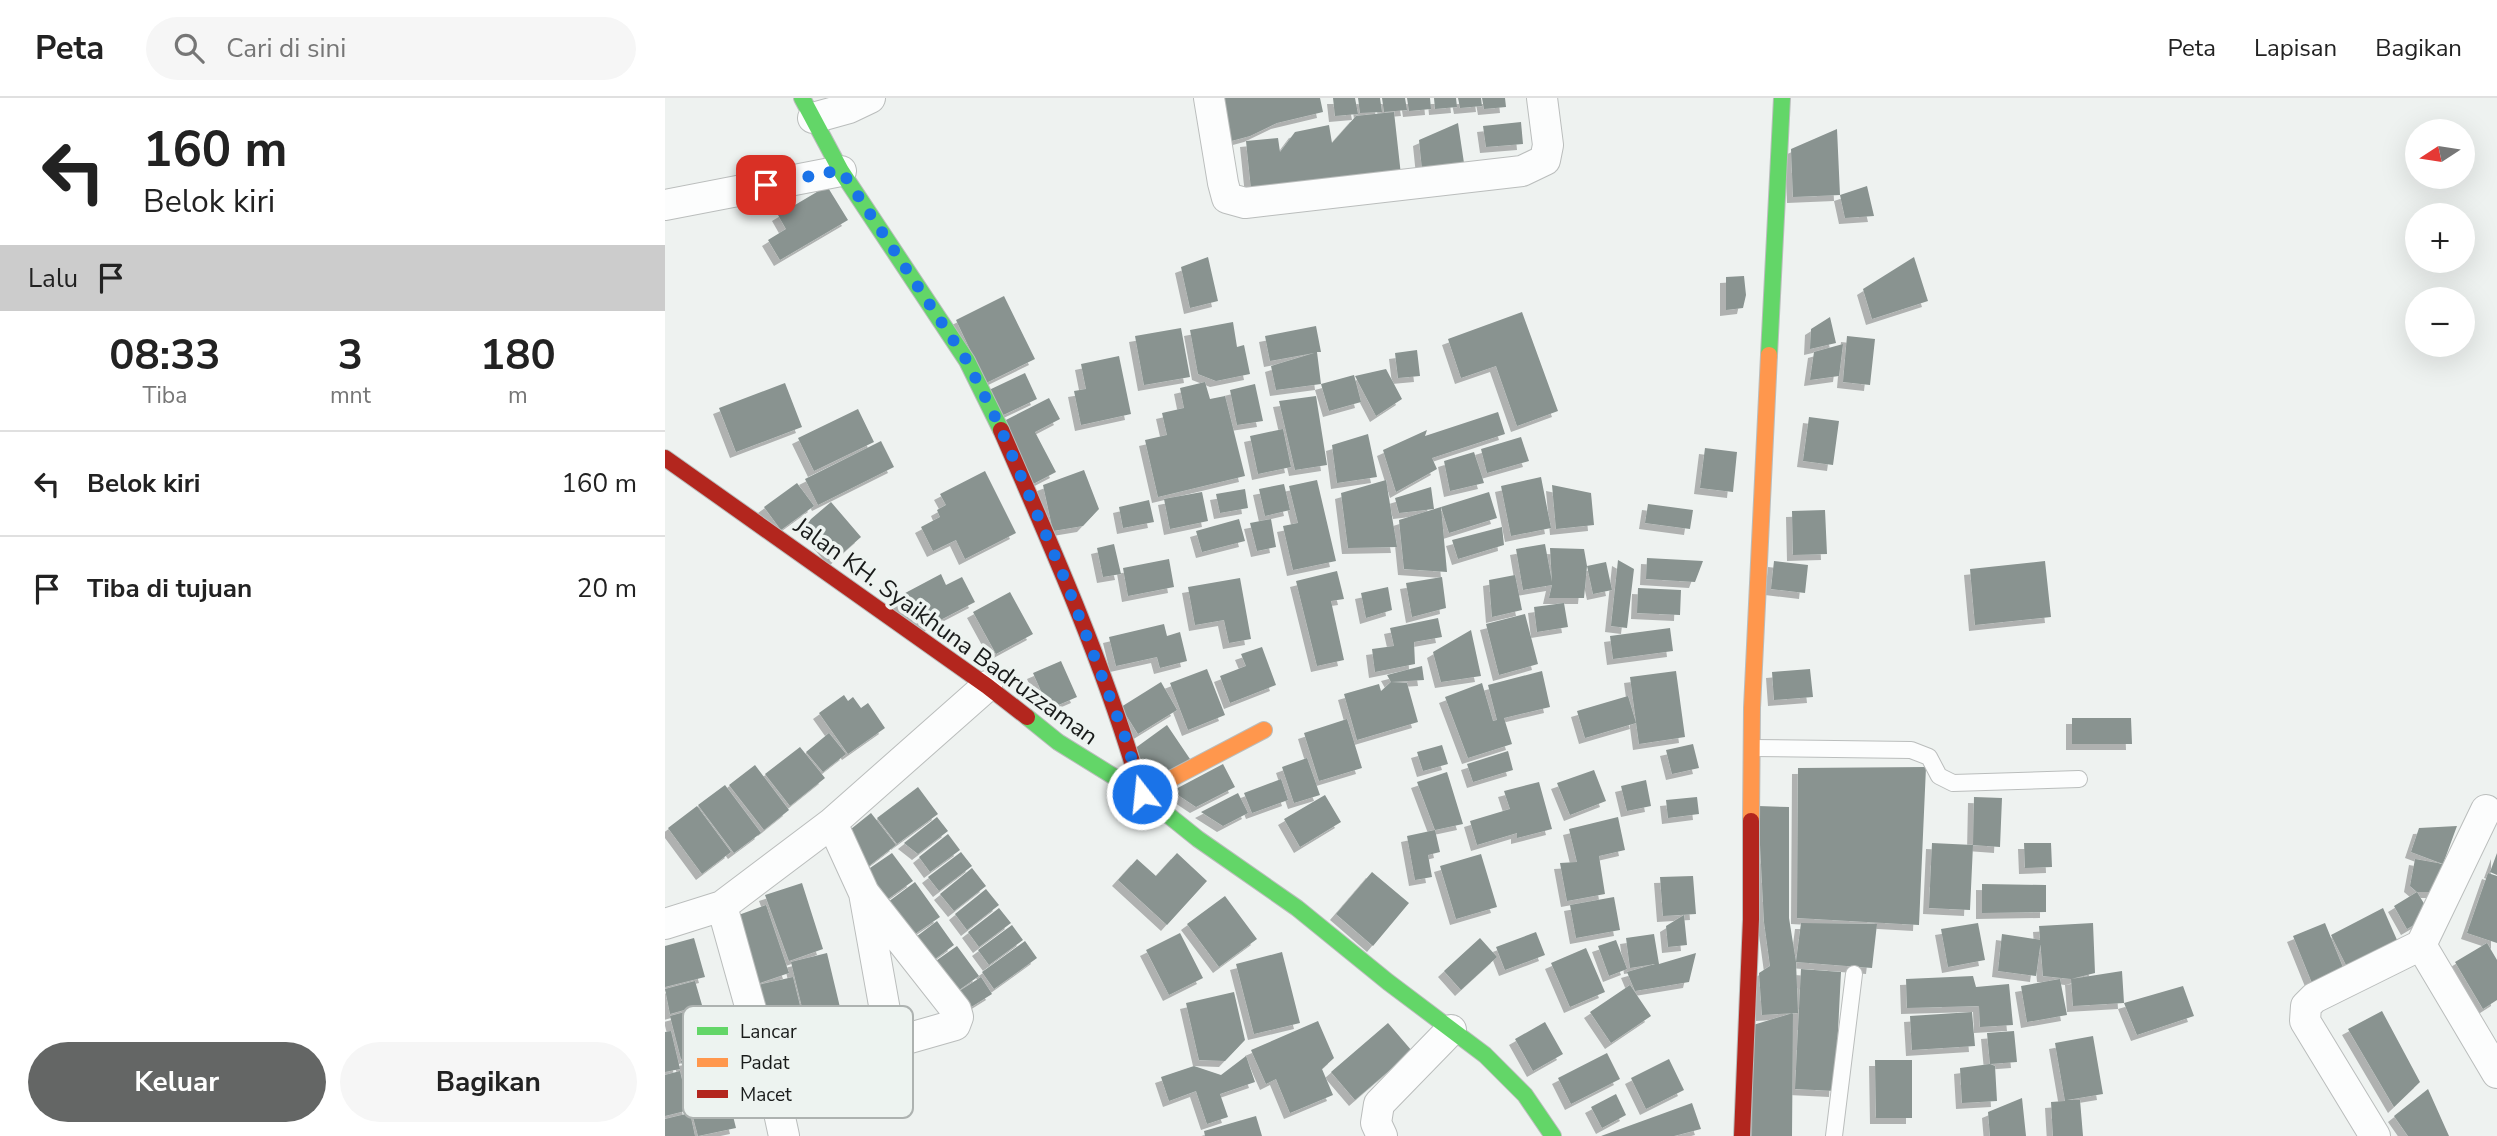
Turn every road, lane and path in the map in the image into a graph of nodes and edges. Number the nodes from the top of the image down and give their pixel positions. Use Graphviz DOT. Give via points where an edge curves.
graph roads {
  1 [pos="870,98"];
  2 [pos="1209,98"];
  3 [pos="1542,98"];
  4 [pos="1782,98"];
  5 [pos="808,108"];
  6 [pos="841,170"];
  7 [pos="665,205"];
  8 [pos="665,458"];
  9 [pos="987,686"];
  10 [pos="1263,730"];
  11 [pos="1752,748"];
  12 [pos="2079,779"];
  13 [pos="1142,794"];
  14 [pos="2486,810"];
  15 [pos="832,823"];
  16 [pos="864,893"];
  17 [pos="722,906"];
  18 [pos="665,924"];
  19 [pos="2421,945"];
  20 [pos="1854,974"];
  21 [pos="749,1006"];
  22 [pos="884,1006"];
  23 [pos="1451,1030"];
  24 [pos="913,1037"];
  25 [pos="2497,1073"];
  26 [pos="779,1118"];
  27 [pos="784,1136"];
  28 [pos="1382,1136"];
  29 [pos="1553,1136"];
  30 [pos="1742,1136"];
  31 [pos="1834,1136"];
  32 [pos="2375,1136"];
  1 -- 5 [label="street" via="849,108"];
  2 -- 3 [label="street" via="1227,198 1245,203 1523,171 1545,160 1548,145"];
  4 -- 11 [label="street"];
  5 -- 6 [label="street"];
  6 -- 7 [label="street"];
  6 -- 13 [label="street" via="967,361 1000,427 1071,595"];
  8 -- 9 [label="street, Jalan KH. Syaikhuna Badruzzaman"];
  9 -- 13 [label="street, Jalan KH. Syaikhuna Badruzzaman" via="1058,742"];
  9 -- 15 [label="street"];
  10 -- 13 [label="street"];
  11 -- 12 [label="lane" via="1911,750 1929,757 1939,776 1953,783"];
  11 -- 30 [label="street"];
  13 -- 23 [label="street, Jalan KH. Syaikhuna Badruzzaman"];
  14 -- 19 [label="street"];
  15 -- 16 [label="street"];
  15 -- 17 [label="street"];
  16 -- 22 [label="street"];
  16 -- 24 [label="street" via="956,1010 955,1025"];
  17 -- 18 [label="street"];
  17 -- 21 [label="street"];
  19 -- 25 [label="street"];
  19 -- 32 [label="street" via="2306,1006 2305,1021"];
  20 -- 31 [label="lane"];
  23 -- 28 [label="street" via="1379,1104 1376,1123"];
  23 -- 29 [label="street, Jalan KH. Syaikhuna Badruzzaman" via="1485,1055 1525,1095"];
  26 -- 27 [label="street"];
}
